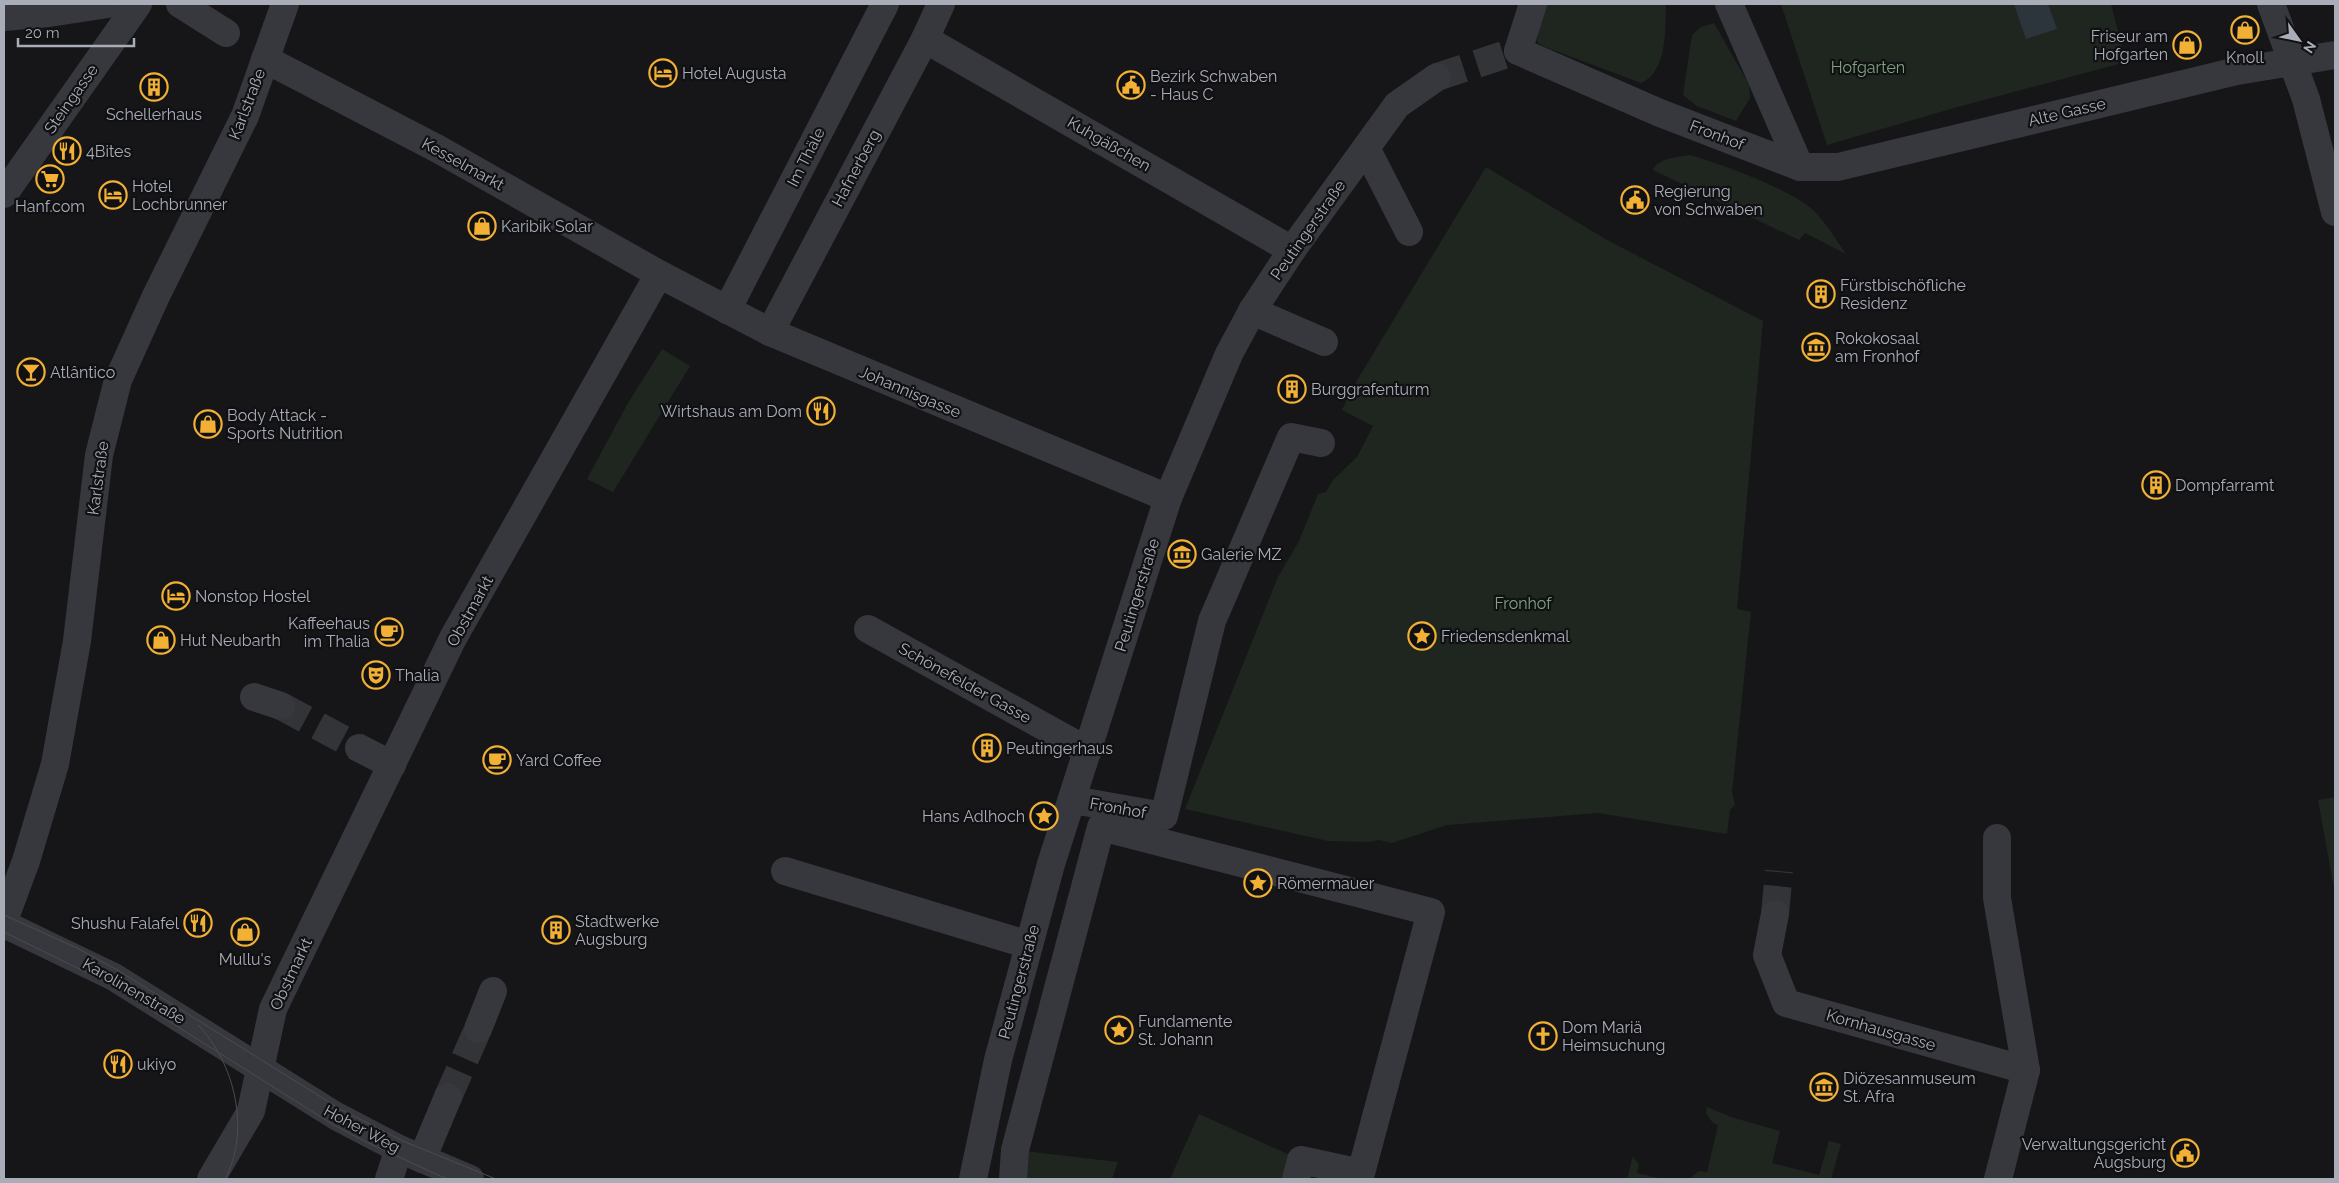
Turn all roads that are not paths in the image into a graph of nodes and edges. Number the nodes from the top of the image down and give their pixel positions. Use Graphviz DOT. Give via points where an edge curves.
graph roads {
  1 [pos="108,4"];
  2 [pos="138,4"];
  3 [pos="180,4"];
  4 [pos="284,4"];
  5 [pos="885,4"];
  6 [pos="941,4"];
  7 [pos="1533,4"];
  8 [pos="1729,4"];
  9 [pos="2271,4"];
  10 [pos="10,12"];
  11 [pos="226,33"];
  12 [pos="925,39"];
  13 [pos="2335,55"];
  14 [pos="265,59"];
  15 [pos="2292,62"];
  16 [pos="1437,76"];
  17 [pos="1366,148"];
  18 [pos="1800,167"];
  19 [pos="4,194"];
  20 [pos="2335,212"];
  21 [pos="1409,232"];
  22 [pos="1292,250"];
  23 [pos="659,274"];
  24 [pos="727,310"];
  25 [pos="1252,310"];
  26 [pos="770,332"];
  27 [pos="1324,342"];
  28 [pos="1321,443"];
  29 [pos="1168,498"];
  30 [pos="868,629"];
  31 [pos="254,697"];
  32 [pos="281,706"];
  33 [pos="359,748"];
  34 [pos="1088,751"];
  35 [pos="392,765"];
  36 [pos="1073,800"];
  37 [pos="1997,838"];
  38 [pos="785,871"];
  39 [pos="1775,914"];
  40 [pos="4,922"];
  41 [pos="1029,945"];
  42 [pos="493,990"];
  43 [pos="478,1029"];
  44 [pos="259,1069"];
  45 [pos="2026,1070"];
  46 [pos="448,1097"];
  47 [pos="411,1154"];
  48 [pos="211,1179"];
  49 [pos="389,1179"];
  50 [pos="470,1179"];
  51 [pos="973,1179"];
  52 [pos="1013,1179"];
  53 [pos="1296,1179"];
  54 [pos="1998,1179"];
  1 -- 10 [label="street"];
  2 -- 19 [label="street, Steingasse"];
  3 -- 11 [label="street"];
  4 -- 14 [label="street, Karlstraße"];
  5 -- 24 [label="street, Im Thäle"];
  6 -- 12 [label="street, Hafnerberg"];
  7 -- 18 [label="street, Fronhof" via="1513,52"];
  8 -- 18 [label="street"];
  9 -- 15 [label="street"];
  12 -- 22 [label="street, Kuhgäßchen"];
  12 -- 26 [label="street, Hafnerberg"];
  13 -- 15 [label="street, Alte Gasse"];
  14 -- 23 [label="street, Kesselmarkt" via="438,149"];
  14 -- 40 [label="street, Karlstraße" via="234,138 118,380 99,455 78,641 55,764"];
  15 -- 18 [label="street, Alte Gasse" via="2237,71 1838,167"];
  15 -- 20 [label="street" via="2306,100"];
  16 -- 17 [label="street, Peutingerstraße" via="1397,105"];
  17 -- 21 [label="street"];
  17 -- 22 [label="street, Peutingerstraße"];
  22 -- 25 [label="street, Peutingerstraße"];
  23 -- 24 [label="street, Johannisgasse"];
  23 -- 35 [label="street, Obstmarkt" via="453,638"];
  24 -- 26 [label="street, Johannisgasse"];
  25 -- 27 [label="street"];
  25 -- 29 [label="street, Peutingerstraße"];
  26 -- 29 [label="street, Johannisgasse"];
  28 -- 36 [label="street, Fronhof" via="1291,437 1212,621 1164,816"];
  29 -- 34 [label="street, Peutingerstraße"];
  30 -- 34 [label="street, Schönefelder Gasse"];
  31 -- 32 [label="street"];
  33 -- 35 [label="street"];
  34 -- 36 [label="street, Peutingerstraße"];
  35 -- 44 [label="street, Obstmarkt" via="273,1009"];
  36 -- 41 [label="street, Peutingerstraße"];
  37 -- 45 [label="street" via="1997,898"];
  38 -- 41 [label="street"];
  39 -- 45 [label="street, Kornhausgasse" via="1767,954 1786,1003"];
  40 -- 44 [label="street, Karolinenstraße" via="114,977"];
  41 -- 51 [label="street, Peutingerstraße" via="998,1060"];
  42 -- 43 [label="street"];
  44 -- 47 [label="street, Hoher Weg" via="336,1116"];
  44 -- 48 [label="street, Obstmarkt" via="251,1111"];
  45 -- 54 [label="street"];
  46 -- 47 [label="street"];
  47 -- 49 [label="street"];
  47 -- 50 [label="street, Hoher Weg"];
  52 -- 53 [label="street" via="1016,1150 1101,827 1431,912 1361,1173 1301,1160"];
}
